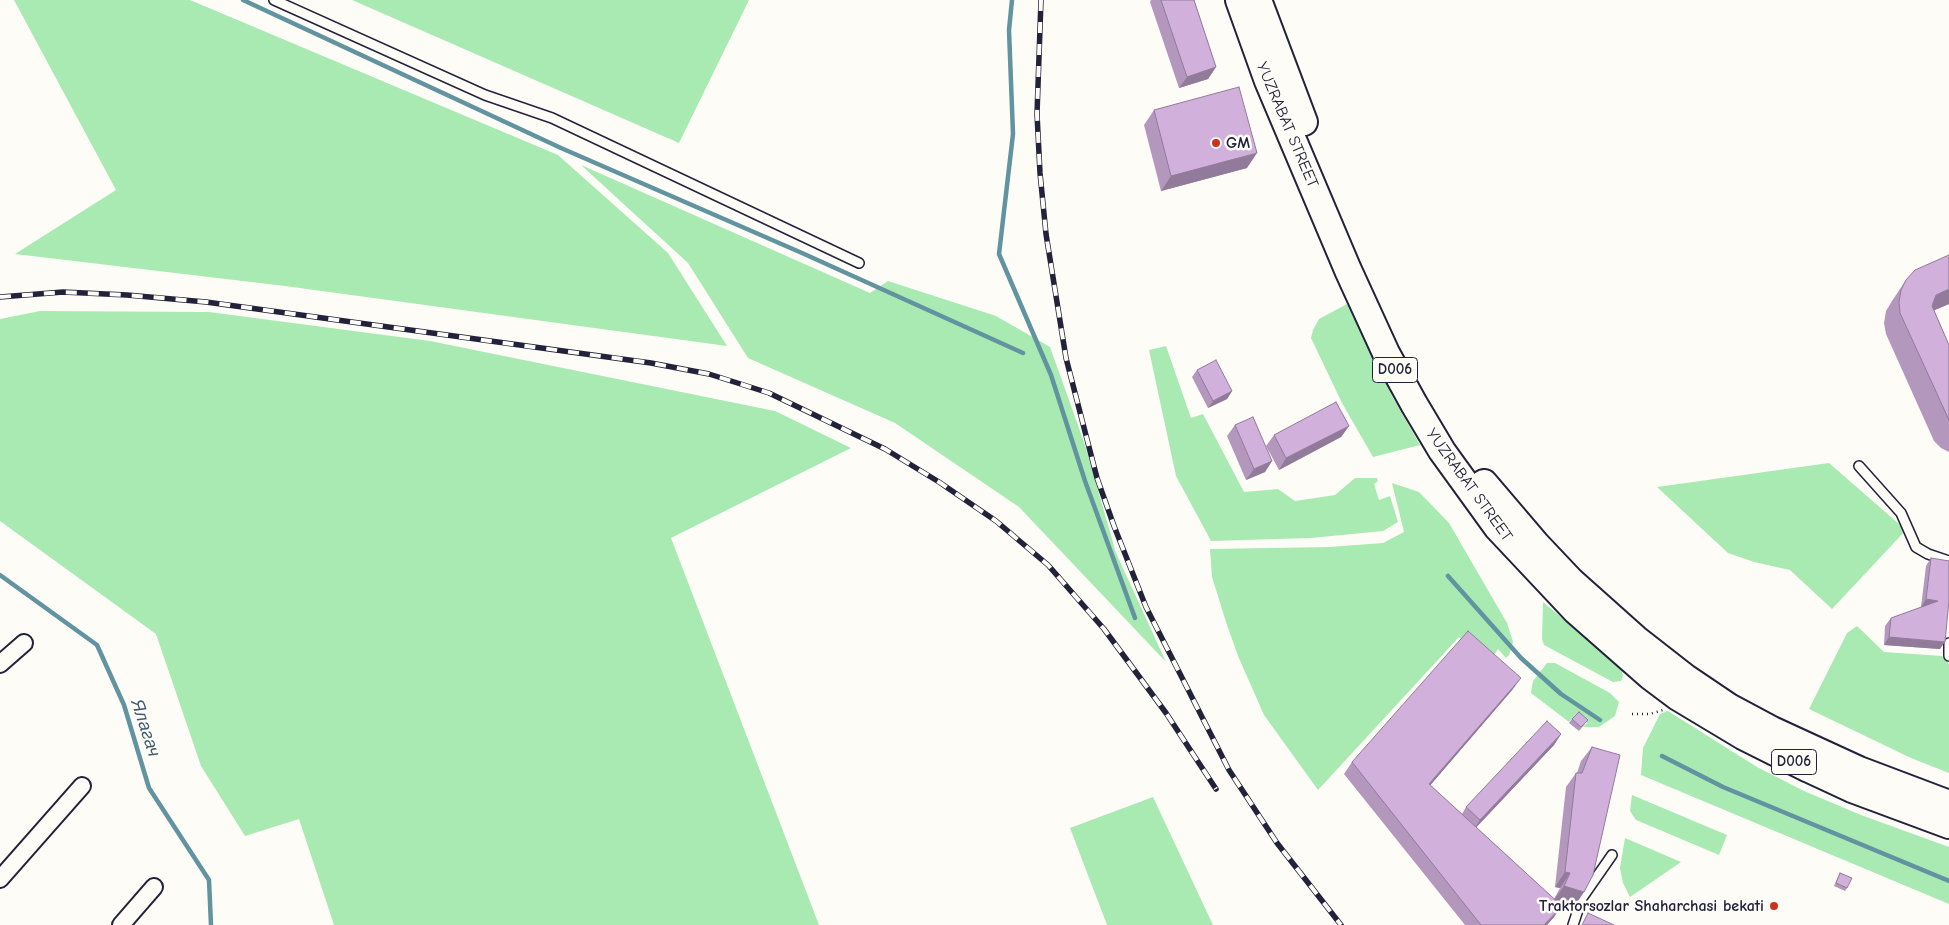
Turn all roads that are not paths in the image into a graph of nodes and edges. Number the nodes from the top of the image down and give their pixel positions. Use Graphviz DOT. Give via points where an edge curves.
graph roads {
  1 [pos="274,0"];
  2 [pos="1239,0"];
  3 [pos="1258,0"];
  4 [pos="859,264"];
  5 [pos="1859,466"];
  6 [pos="1949,561"];
  7 [pos="24,643"];
  8 [pos="1949,643"];
  9 [pos="1949,656"];
  10 [pos="0,664"];
  11 [pos="1657,669"];
  12 [pos="82,786"];
  13 [pos="1949,804"];
  14 [pos="1949,825"];
  15 [pos="1612,855"];
  16 [pos="0,880"];
  17 [pos="154,887"];
  18 [pos="121,925"];
  19 [pos="1573,925"];
  1 -- 4 [label="lane" via="485,95 552,118"];
  2 -- 11 [label="main road, YUZRABAT STREET / D006" via="1268,81 1348,270 1386,353 1430,432 1483,510 1511,544 1576,611"];
  3 -- 11 [label="main road, YUZRABAT STREET / D006" via="1371,282 1448,429 1488,487 1536,544"];
  5 -- 6 [label="lane" via="1901,512 1916,547"];
  7 -- 10 [label="street"];
  8 -- 9 [label="lane"];
  11 -- 13 [label="main road, YUZRABAT STREET / D006" via="1772,730 1859,770"];
  11 -- 14 [label="main road, YUZRABAT STREET / D006" via="1699,710 1765,748 1852,789"];
  12 -- 16 [label="street"];
  15 -- 19 [label="lane" via="1582,898"];
  17 -- 18 [label="street"];
}
